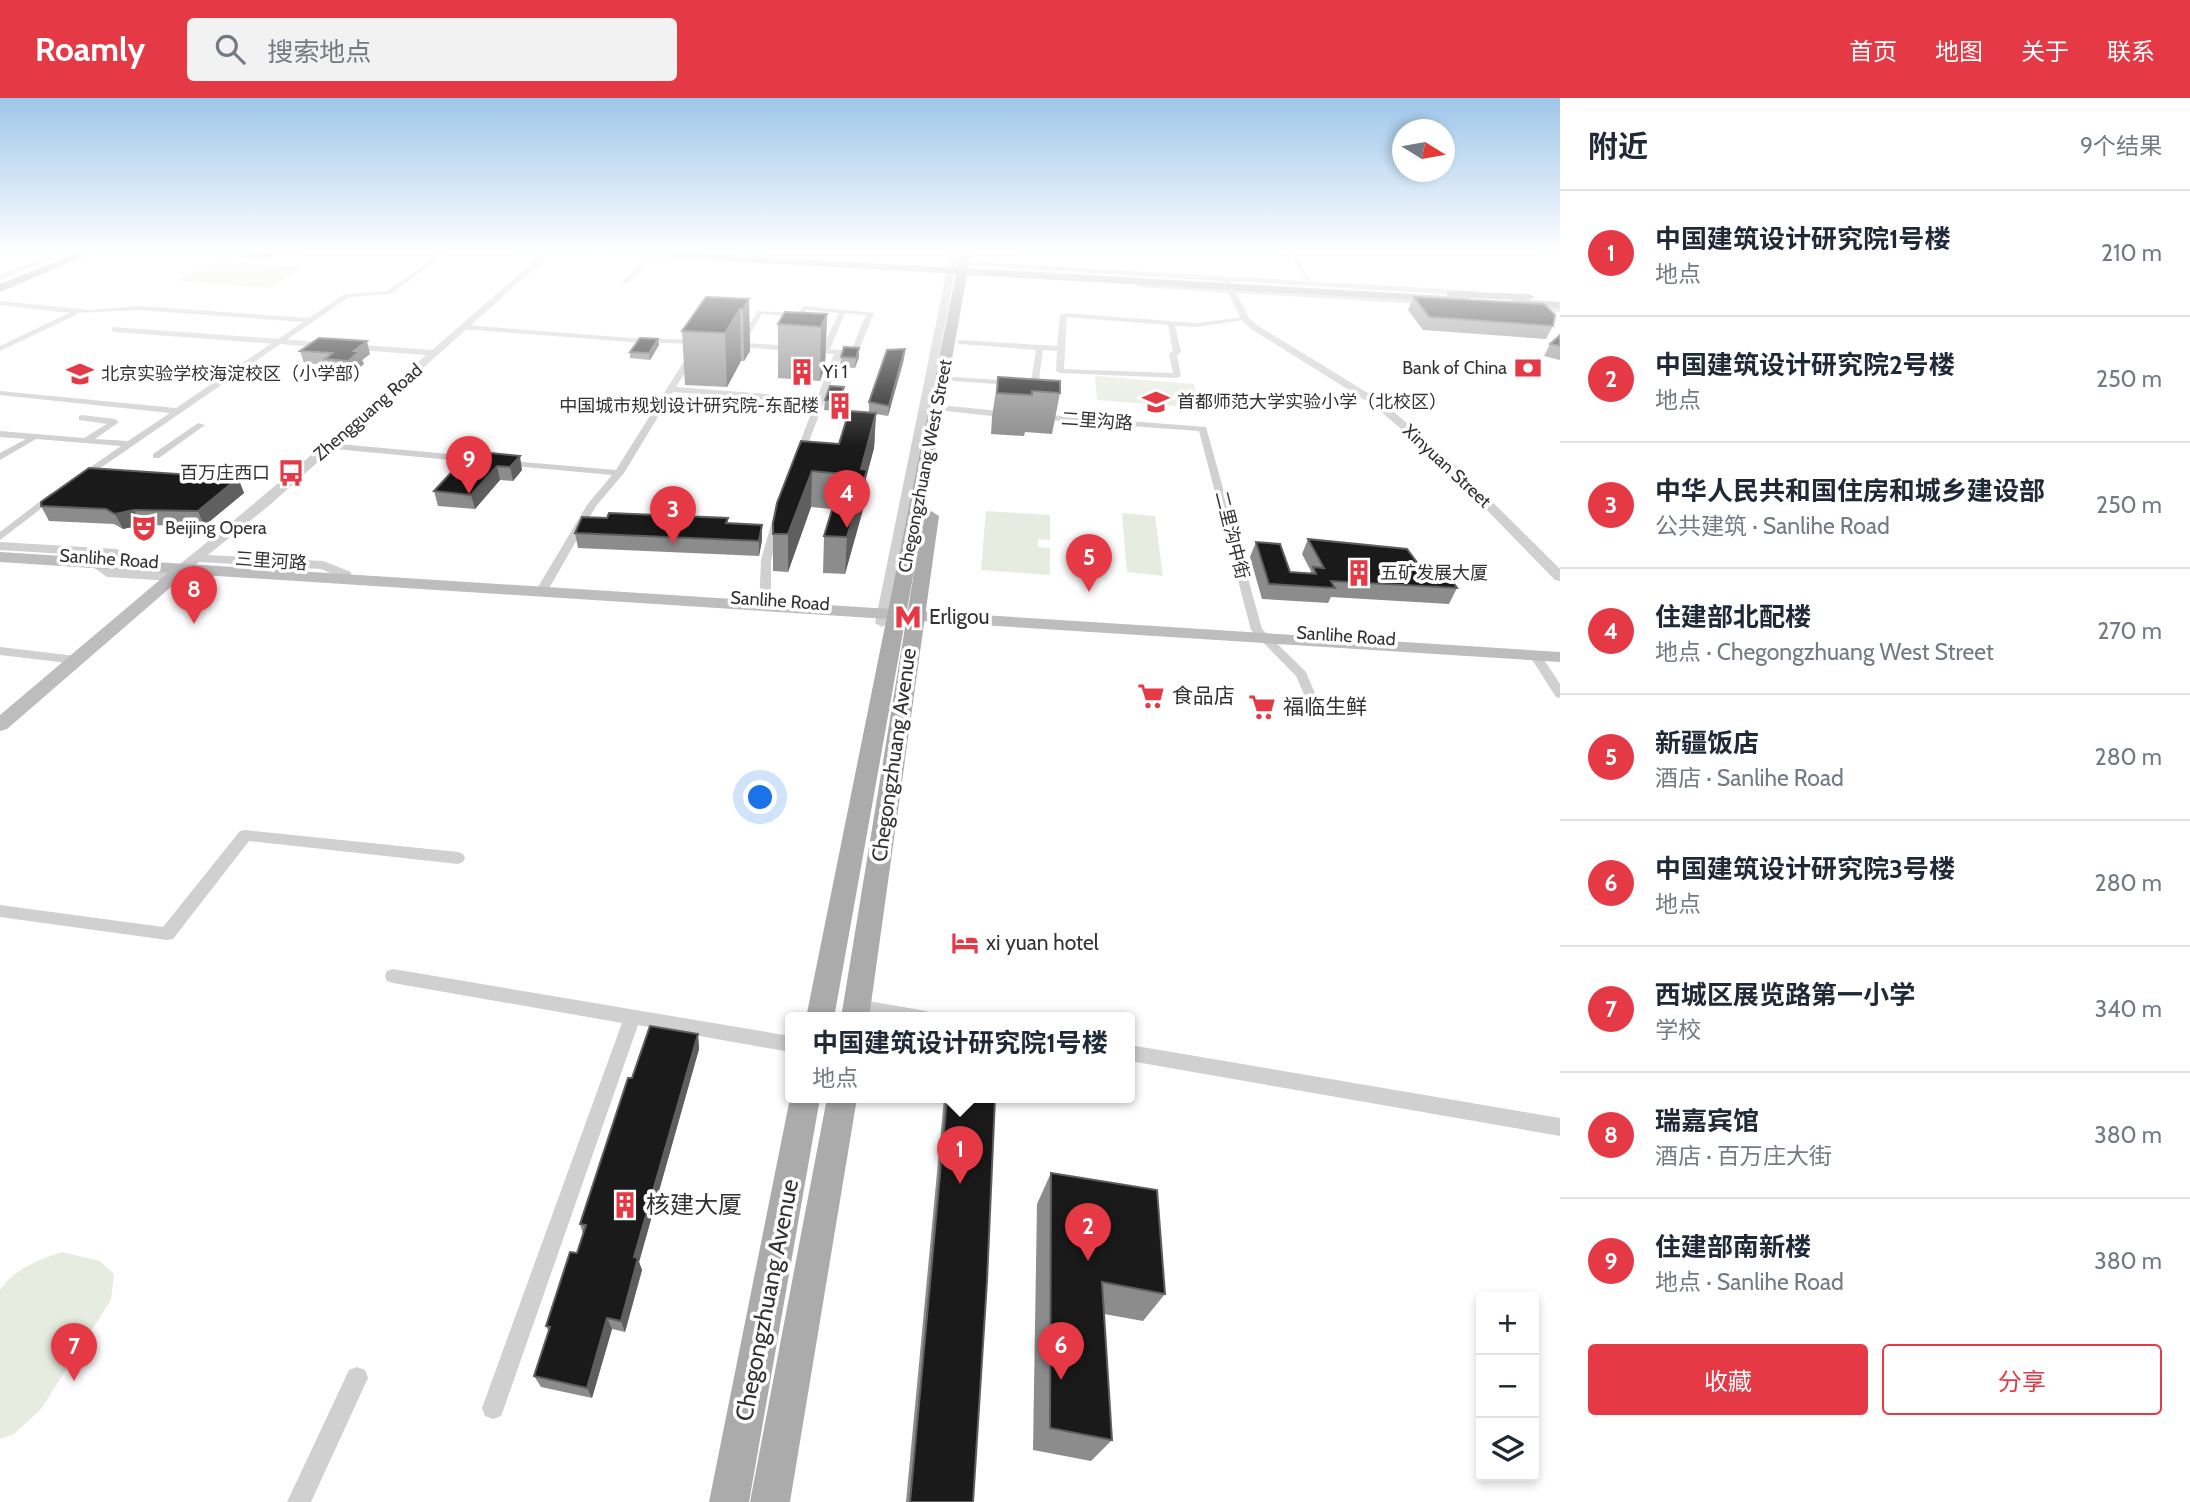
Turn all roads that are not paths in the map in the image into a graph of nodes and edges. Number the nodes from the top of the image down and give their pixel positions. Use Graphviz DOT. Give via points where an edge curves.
graph roads {
  1 [pos="800,315"];
  2 [pos="71,316"];
  3 [pos="246,316"];
  4 [pos="317,316"];
  5 [pos="477,316"];
  6 [pos="758,316"];
  7 [pos="841,316"];
  8 [pos="869,316"];
  9 [pos="952,316"];
  10 [pos="955,316"];
  11 [pos="961,316"];
  12 [pos="1064,316"];
  13 [pos="1071,316"];
  14 [pos="1243,316"];
  15 [pos="1245,319"];
  16 [pos="311,320"];
  17 [pos="1171,323"];
  18 [pos="464,327"];
  19 [pos="115,329"];
  20 [pos="701,342"];
  21 [pos="960,342"];
  22 [pos="279,343"];
  23 [pos="714,343"];
  24 [pos="727,344"];
  25 [pos="740,345"];
  26 [pos="1040,347"];
  27 [pos="782,348"];
  28 [pos="0,349"];
  29 [pos="1061,349"];
  30 [pos="825,351"];
  31 [pos="839,352"];
  32 [pos="434,353"];
  33 [pos="1037,369"];
  34 [pos="1060,370"];
  35 [pos="954,379"];
  36 [pos="670,389"];
  37 [pos="0,394"];
  38 [pos="820,401"];
  39 [pos="949,409"];
  40 [pos="180,411"];
  41 [pos="82,418"];
  42 [pos="201,425"];
  43 [pos="1203,429"];
  44 [pos="0,435"];
  45 [pos="144,437"];
  46 [pos="33,438"];
  47 [pos="87,440"];
  48 [pos="180,440"];
  49 [pos="132,444"];
  50 [pos="328,446"];
  51 [pos="156,456"];
  52 [pos="0,457"];
  53 [pos="797,464"];
  54 [pos="619,473"];
  55 [pos="70,484"];
  56 [pos="60,491"];
  57 [pos="782,505"];
  58 [pos="916,514"];
  59 [pos="900,527"];
  60 [pos="0,537"];
  61 [pos="0,546"];
  62 [pos="0,555"];
  63 [pos="129,561"];
  64 [pos="183,567"];
  65 [pos="1560,577"];
  66 [pos="544,586"];
  67 [pos="765,603"];
  68 [pos="897,613"];
  69 [pos="1261,634"];
  70 [pos="1560,650"];
  71 [pos="0,651"];
  72 [pos="1535,655"];
  73 [pos="1560,657"];
  74 [pos="76,660"];
  75 [pos="1560,694"];
  76 [pos="1310,696"];
  77 [pos="0,725"];
  78 [pos="458,858"];
  79 [pos="0,911"];
  80 [pos="393,976"];
  81 [pos="821,1012"];
  82 [pos="856,1012"];
  83 [pos="632,1018"];
  84 [pos="785,1043"];
  85 [pos="1135,1054"];
  86 [pos="804,1103"];
  87 [pos="841,1103"];
  88 [pos="1560,1128"];
  89 [pos="356,1378"];
  90 [pos="493,1408"];
  91 [pos="299,1502"];
  92 [pos="729,1502"];
  93 [pos="770,1502"];
  1 -- 27 [label="street"];
  2 -- 28 [label="street"];
  3 -- 16 [label="street"];
  4 -- 16 [label="street"];
  5 -- 18 [label="street, Zhengguang Road"];
  6 -- 25 [label="street"];
  7 -- 30 [label="street"];
  8 -- 31 [label="street" via="854,353"];
  9 -- 59 [label="street"];
  10 -- 58 [label="main road, Chegongzhuang West Street"];
  11 -- 21 [label="main road, Chegongzhuang West Street"];
  12 -- 29 [label="street"];
  13 -- 17 [label="street"];
  14 -- 15 [label="street, Xinyuan Street"];
  15 -- 17 [label="street"];
  15 -- 65 [label="street, Xinyuan Street" via="1377,403 1447,463"];
  16 -- 22 [label="street"];
  17 -- 34 [label="street" via="1177,376"];
  18 -- 20 [label="street"];
  18 -- 32 [label="street, Zhengguang Road"];
  19 -- 22 [label="street"];
  20 -- 23 [label="street"];
  20 -- 36 [label="street"];
  21 -- 26 [label="street"];
  21 -- 35 [label="main road, Chegongzhuang West Street"];
  22 -- 32 [label="street"];
  22 -- 40 [label="street"];
  24 -- 25 [label="street"];
  25 -- 27 [label="street"];
  26 -- 29 [label="street"];
  26 -- 33 [label="street"];
  27 -- 30 [label="street"];
  29 -- 34 [label="street"];
  30 -- 31 [label="street"];
  31 -- 38 [label="street"];
  32 -- 50 [label="street, Zhengguang Road"];
  33 -- 34 [label="street"];
  33 -- 35 [label="street" via="1035,385"];
  35 -- 39 [label="main road, Chegongzhuang West Street"];
  36 -- 38 [label="street"];
  36 -- 54 [label="street"];
  37 -- 40 [label="street"];
  38 -- 53 [label="street"];
  39 -- 43 [label="street, 二里沟路"];
  39 -- 68 [label="main road, Chegongzhuang West Street"];
  40 -- 45 [label="street"];
  41 -- 47 [label="street" via="115,422"];
  42 -- 48 [label="street"];
  43 -- 69 [label="street, 二里沟中街"];
  44 -- 46 [label="street"];
  45 -- 48 [label="street"];
  45 -- 49 [label="street"];
  46 -- 47 [label="street"];
  46 -- 52 [label="street"];
  47 -- 49 [label="street"];
  48 -- 51 [label="street"];
  49 -- 55 [label="street"];
  50 -- 54 [label="street"];
  50 -- 64 [label="street, Zhengguang Road"];
  54 -- 66 [label="street" via="592,505"];
  56 -- 60 [label="street"];
  57 -- 67 [label="street" via="766,560"];
  58 -- 59 [label="main road"];
  58 -- 68 [label="main road, Chegongzhuang West Street"];
  59 -- 68 [label="street"];
  61 -- 63 [label="street" via="117,553"];
  62 -- 63 [label="main road, Sanlihe Road"];
  62 -- 64 [label="main road, Sanlihe Road" via="96,565"];
  63 -- 64 [label="main road, Sanlihe Road"];
  64 -- 66 [label="main road, Sanlihe Road"];
  64 -- 66 [label="main road, Sanlihe Road"];
  64 -- 74 [label="main road"];
  66 -- 67 [label="main road, Sanlihe Road"];
  67 -- 68 [label="main road, Sanlihe Road"];
  68 -- 69 [label="main road, Sanlihe Road"];
  68 -- 81 [label="main road, Chegongzhuang Avenue"];
  68 -- 82 [label="main road, Chegongzhuang Avenue"];
  69 -- 70 [label="main road, Sanlihe Road"];
  69 -- 72 [label="main road, Sanlihe Road"];
  69 -- 76 [label="street" via="1302,675"];
  71 -- 74 [label="street"];
  72 -- 73 [label="main road, Sanlihe Road"];
  72 -- 75 [label="street"];
  74 -- 77 [label="main road"];
  78 -- 79 [label="street" via="245,835 167,934"];
  80 -- 83 [label="street"];
  83 -- 84 [label="street"];
  83 -- 90 [label="street"];
  85 -- 88 [label="street"];
  86 -- 92 [label="main road, Chegongzhuang Avenue"];
  87 -- 93 [label="main road, Chegongzhuang Avenue"];
  89 -- 91 [label="street"];
}
